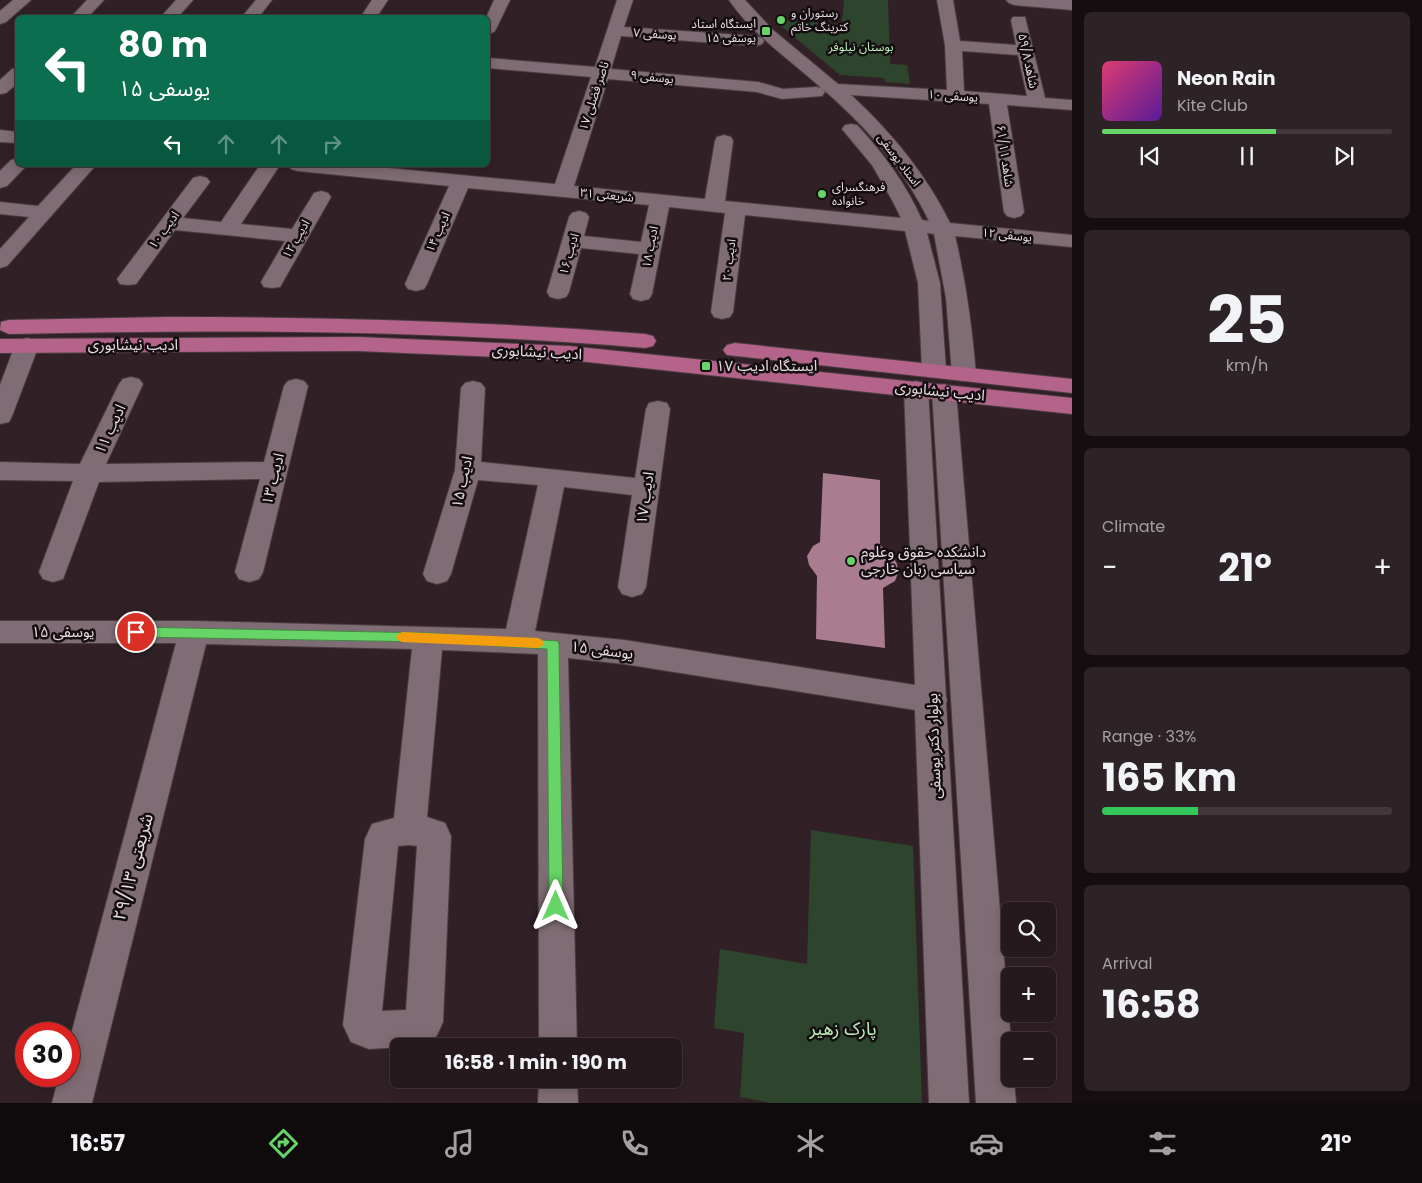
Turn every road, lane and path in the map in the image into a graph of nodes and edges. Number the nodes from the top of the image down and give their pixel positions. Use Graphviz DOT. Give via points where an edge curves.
graph roads {
  1 [pos="23,0"];
  2 [pos="96,0"];
  3 [pos="185,0"];
  4 [pos="264,0"];
  5 [pos="380,0"];
  6 [pos="502,0"];
  7 [pos="625,0"];
  8 [pos="945,0"];
  9 [pos="1014,0"];
  10 [pos="729,2"];
  11 [pos="1072,5"];
  12 [pos="81,15"];
  13 [pos="171,15"];
  14 [pos="252,15"];
  15 [pos="370,15"];
  16 [pos="0,19"];
  17 [pos="1019,20"];
  18 [pos="490,25"];
  19 [pos="615,31"];
  20 [pos="756,41"];
  21 [pos="953,45"];
  22 [pos="1025,51"];
  23 [pos="490,63"];
  24 [pos="602,72"];
  25 [pos="15,76"];
  26 [pos="0,89"];
  27 [pos="825,91"];
  28 [pos="956,96"];
  29 [pos="997,99"];
  30 [pos="1037,103"];
  31 [pos="1072,105"];
  32 [pos="0,136"];
  33 [pos="15,138"];
  34 [pos="724,141"];
  35 [pos="15,167"];
  36 [pos="84,167"];
  37 [pos="269,167"];
  38 [pos="338,167"];
  39 [pos="417,171"];
  40 [pos="461,181"];
  41 [pos="0,182"];
  42 [pos="200,182"];
  43 [pos="563,191"];
  44 [pos="321,197"];
  45 [pos="660,200"];
  46 [pos="714,206"];
  47 [pos="0,208"];
  48 [pos="736,208"];
  49 [pos="1014,212"];
  50 [pos="43,213"];
  51 [pos="579,217"];
  52 [pos="169,223"];
  53 [pos="915,225"];
  54 [pos="942,228"];
  55 [pos="227,229"];
  56 [pos="298,236"];
  57 [pos="573,241"];
  58 [pos="1072,241"];
  59 [pos="650,249"];
  60 [pos="0,262"];
  61 [pos="128,279"];
  62 [pos="272,282"];
  63 [pos="416,284"];
  64 [pos="558,292"];
  65 [pos="641,294"];
  66 [pos="722,312"];
  67 [pos="0,327"];
  68 [pos="360,335"];
  69 [pos="26,345"];
  70 [pos="0,346"];
  71 [pos="940,381"];
  72 [pos="131,384"];
  73 [pos="296,386"];
  74 [pos="1072,386"];
  75 [pos="473,388"];
  76 [pos="1072,406"];
  77 [pos="658,409"];
  78 [pos="0,416"];
  79 [pos="275,470"];
  80 [pos="468,470"];
  81 [pos="0,471"];
  82 [pos="89,473"];
  83 [pos="553,477"];
  84 [pos="646,488"];
  85 [pos="53,572"];
  86 [pos="249,572"];
  87 [pos="437,574"];
  88 [pos="632,587"];
  89 [pos="0,632"];
  90 [pos="194,632"];
  91 [pos="428,638"];
  92 [pos="518,641"];
  93 [pos="553,644"];
  94 [pos="932,700"];
  95 [pos="408,830"];
  96 [pos="558,1038"];
  97 [pos="558,1088"];
  98 [pos="72,1103"];
  99 [pos="558,1103"];
  100 [pos="949,1103"];
  101 [pos="996,1103"];
  1 -- 16 [label="street"];
  2 -- 12 [label="street"];
  3 -- 13 [label="street"];
  4 -- 14 [label="street"];
  5 -- 15 [label="street"];
  6 -- 18 [label="street"];
  7 -- 19 [label="street, ناصر فضلی ۱۷"];
  8 -- 21 [label="street"];
  9 -- 11 [label="street"];
  10 -- 20 [label="street, استاد یوسفی"];
  10 -- 27 [label="street, استاد یوسفی" via="742,8"];
  17 -- 22 [label="street, شاهد ۵۹/۸"];
  19 -- 20 [label="street, یوسفی ۷"];
  19 -- 24 [label="street, ناصر فضلی ۱۷"];
  20 -- 27 [label="street, استاد یوسفی"];
  21 -- 22 [label="street"];
  21 -- 28 [label="street"];
  22 -- 30 [label="street, شاهد ۵۹/۸"];
  23 -- 24 [label="street, یوسفی ۹"];
  24 -- 27 [label="street, یوسفی ۹" via="758,87 782,94"];
  24 -- 43 [label="street, ناصر فضلی ۱۷"];
  25 -- 26 [label="street"];
  27 -- 28 [label="street, یوسفی ۱۰"];
  27 -- 53 [label="street, استاد یوسفی" via="894,183"];
  27 -- 54 [label="street, استاد یوسفی" via="882,136 917,182"];
  28 -- 29 [label="street, یوسفی ۱۰"];
  29 -- 30 [label="street, یوسفی ۱۰"];
  29 -- 49 [label="street, شاهد ۶۱/۱۱"];
  30 -- 31 [label="street, یوسفی ۱۰"];
  32 -- 33 [label="street"];
  34 -- 46 [label="street"];
  35 -- 41 [label="street"];
  36 -- 50 [label="street"];
  37 -- 55 [label="street"];
  38 -- 39 [label="street, شریعتی ۳۱"];
  39 -- 40 [label="street, شریعتی ۳۱"];
  40 -- 43 [label="street, شریعتی ۳۱"];
  40 -- 63 [label="street, ادیب ۱۴"];
  42 -- 52 [label="street, ادیب ۱۰"];
  43 -- 45 [label="street, شریعتی ۳۱"];
  44 -- 56 [label="street, ادیب ۱۲"];
  45 -- 46 [label="street, شریعتی ۳۱"];
  45 -- 59 [label="street, ادیب ۱۸"];
  46 -- 48 [label="street, شریعتی ۳۱"];
  47 -- 50 [label="street"];
  48 -- 53 [label="street, شریعتی ۳۱"];
  48 -- 66 [label="street, ادیب ۲۰"];
  50 -- 60 [label="street"];
  51 -- 57 [label="street, ادیب ۱۶"];
  52 -- 55 [label="street"];
  52 -- 61 [label="street, ادیب ۱۰"];
  53 -- 54 [label="street, یوسفی ۱۲"];
  53 -- 71 [label="street, استاد یوسفی" via="928,282"];
  54 -- 58 [label="street, یوسفی ۱۲"];
  54 -- 71 [label="street, استاد یوسفی" via="956,284"];
  55 -- 56 [label="street"];
  56 -- 62 [label="street, ادیب ۱۲"];
  57 -- 59 [label="street"];
  57 -- 64 [label="street, ادیب ۱۶"];
  59 -- 65 [label="street, ادیب ۱۸"];
  67 -- 68 [label="main road, ادیب نیشابوری" via="108,325"];
  68 -- 69 [label="main road, ادیب نیشابوری"];
  68 -- 71 [label="main road, ادیب نیشابوری"];
  69 -- 70 [label="main road, ادیب نیشابوری"];
  69 -- 78 [label="street"];
  71 -- 74 [label="main road, ادیب نیشابوری"];
  71 -- 76 [label="main road, ادیب نیشابوری"];
  71 -- 94 [label="street, بولوار دکتر یوسفی"];
  71 -- 101 [label="street"];
  72 -- 82 [label="street, ادیب ۱۱"];
  73 -- 79 [label="street, ادیب ۱۳"];
  75 -- 80 [label="street, ادیب ۱۵"];
  77 -- 84 [label="street, ادیب ۱۷"];
  79 -- 82 [label="street"];
  79 -- 86 [label="street, ادیب ۱۳"];
  80 -- 83 [label="street"];
  80 -- 87 [label="street, ادیب ۱۵"];
  81 -- 82 [label="street"];
  82 -- 85 [label="street, ادیب ۱۱"];
  83 -- 84 [label="street"];
  83 -- 92 [label="street"];
  84 -- 88 [label="street, ادیب ۱۷"];
  89 -- 90 [label="street, یوسفی ۱۵"];
  90 -- 91 [label="street, یوسفی ۱۵"];
  90 -- 98 [label="street, شریعتی ۲۹/۱۳"];
  91 -- 92 [label="street, یوسفی ۱۵"];
  91 -- 95 [label="street"];
  92 -- 93 [label="street, یوسفی ۱۵"];
  93 -- 94 [label="street, یوسفی ۱۵"];
  93 -- 96 [label="street"];
  94 -- 100 [label="street, بولوار دکتر یوسفی"];
  95 -- 95 [label="street" via="384,834 382,839 364,1029 418,1028 424,1022 434,836 430,832"];
  97 -- 99 [label="street"];
}
